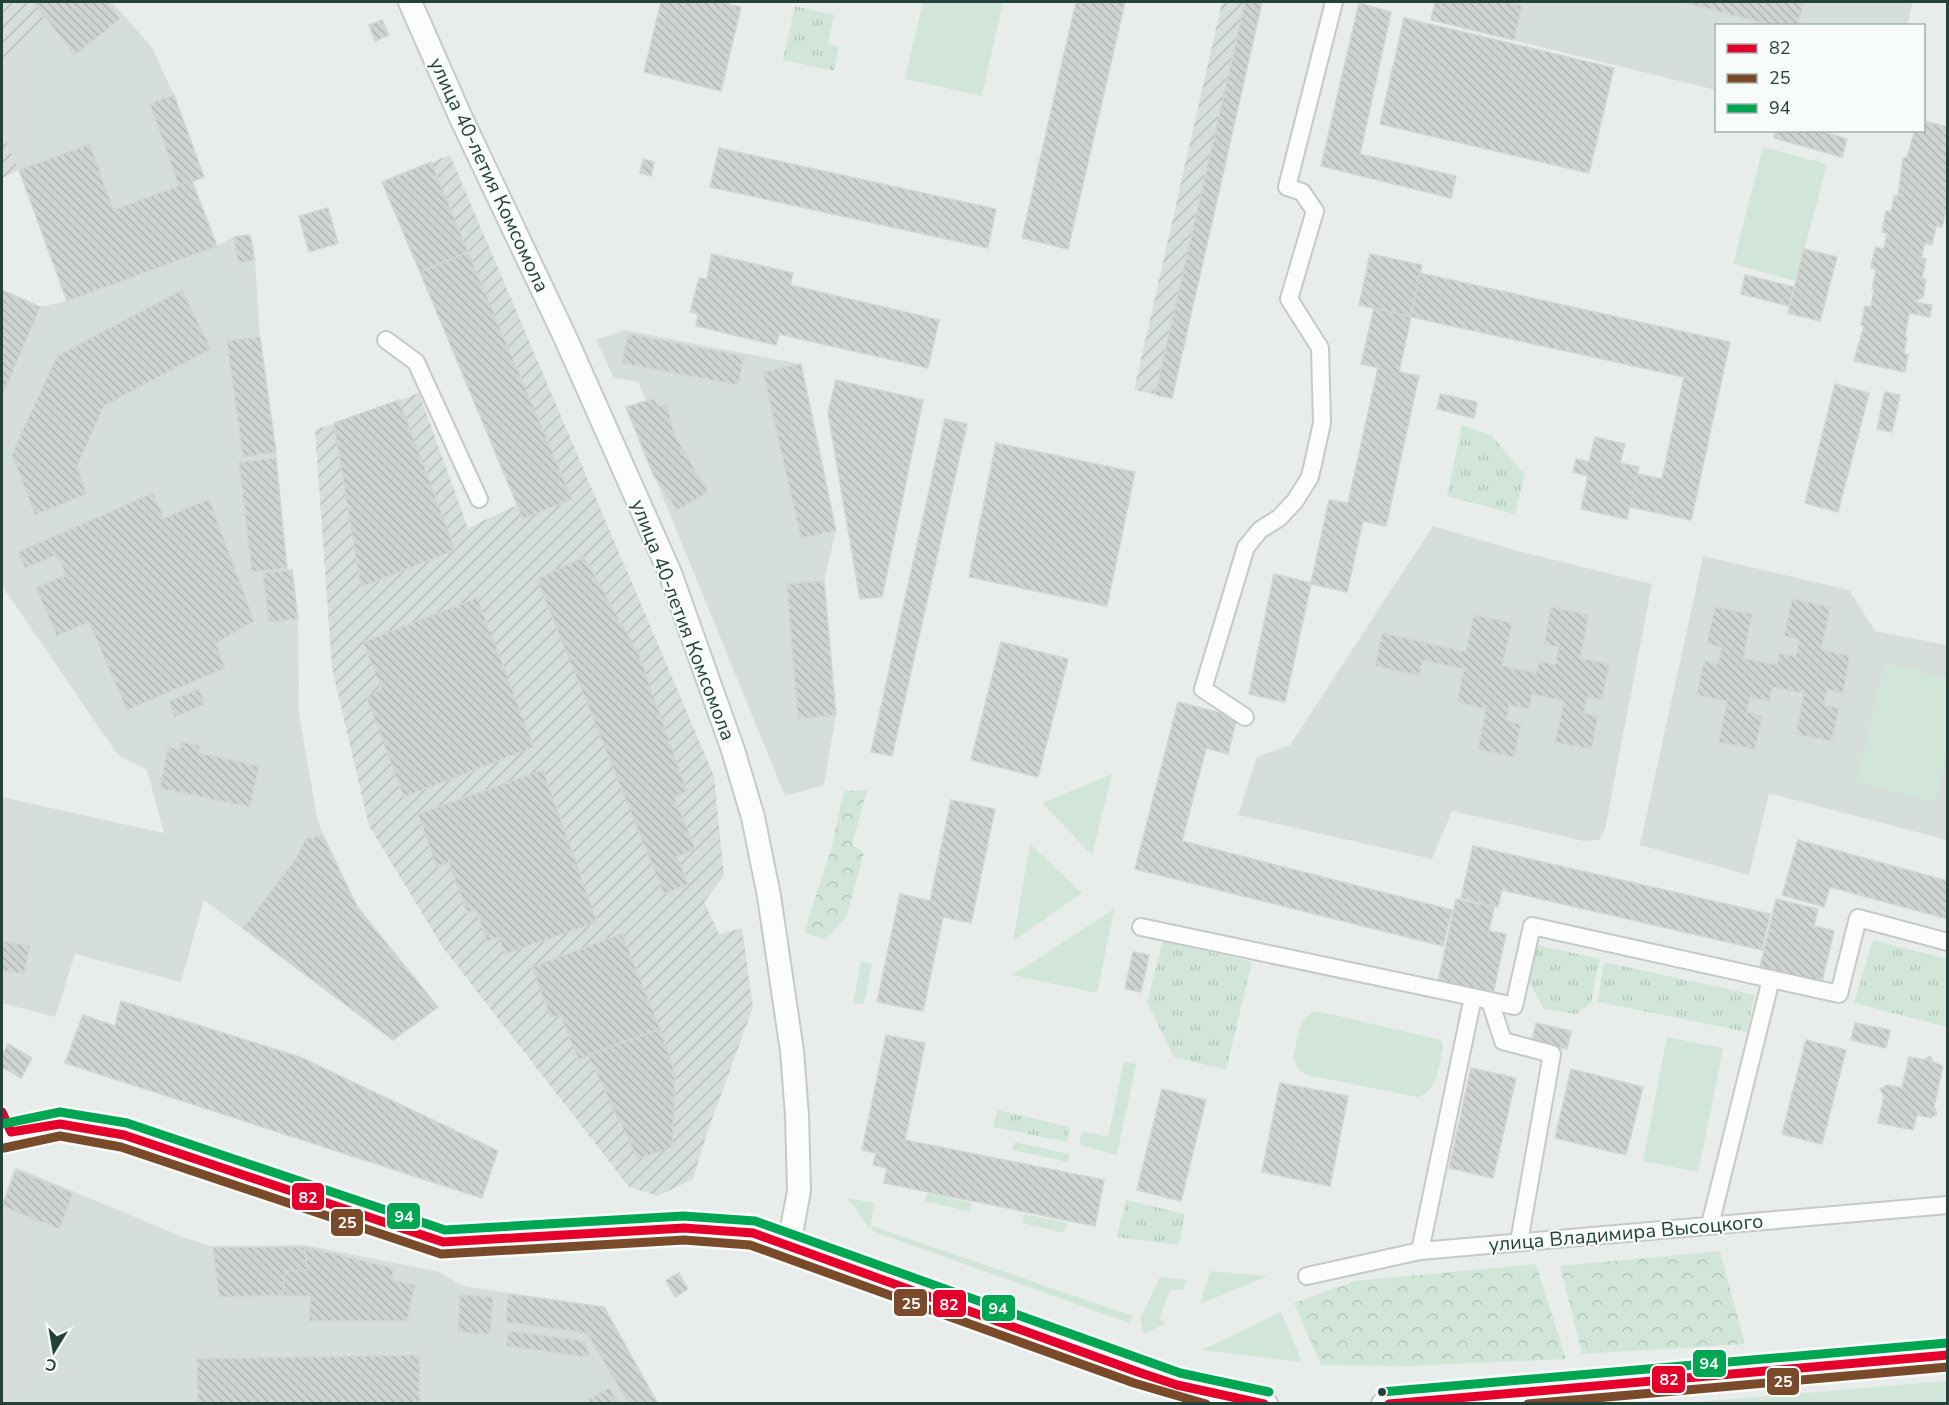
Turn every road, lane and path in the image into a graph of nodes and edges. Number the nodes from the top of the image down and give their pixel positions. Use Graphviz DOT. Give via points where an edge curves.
graph roads {
  1 [pos="410,2"];
  2 [pos="1334,2"];
  3 [pos="387,340"];
  4 [pos="479,499"];
  5 [pos="1245,717"];
  6 [pos="1141,927"];
  7 [pos="1947,942"];
  8 [pos="1771,979"];
  9 [pos="1473,997"];
  10 [pos="1490,1001"];
  11 [pos="2,1136"];
  12 [pos="1947,1205"];
  13 [pos="1710,1225"];
  14 [pos="1519,1242"];
  15 [pos="789,1244"];
  16 [pos="1420,1251"];
  17 [pos="1307,1276"];
  18 [pos="1947,1355"];
  19 [pos="1408,1402"];
  20 [pos="1266,1404"];
  21 [pos="1383,1404"];
  1 -- 15 [label="main road, улица 40-летия Комсомола" via="670,573 733,750 753,817 769,896 792,1051 799,1191"];
  2 -- 5 [label="street" via="1287,186 1302,192 1314,211 1289,299 1320,348 1322,423 1310,477 1295,501 1246,547 1203,689"];
  3 -- 4 [label="street" via="416,362"];
  6 -- 9 [label="street"];
  7 -- 8 [label="street" via="1858,918 1839,994"];
  8 -- 10 [label="street" via="1532,926 1514,1006"];
  8 -- 13 [label="street"];
  9 -- 10 [label="street"];
  9 -- 16 [label="street"];
  10 -- 14 [label="street" via="1503,1041 1552,1054"];
  11 -- 15 [label="main road" via="60,1124 124,1135 443,1242 684,1228 753,1233"];
  12 -- 13 [label="street, улица Владимира Высоцкого"];
  13 -- 14 [label="street, улица Владимира Высоцкого"];
  14 -- 16 [label="street, улица Владимира Высоцкого"];
  15 -- 20 [label="main road" via="1148,1376"];
  16 -- 17 [label="street, улица Владимира Высоцкого"];
  18 -- 19 [label="main road"];
  19 -- 21 [label="main road"];
}
